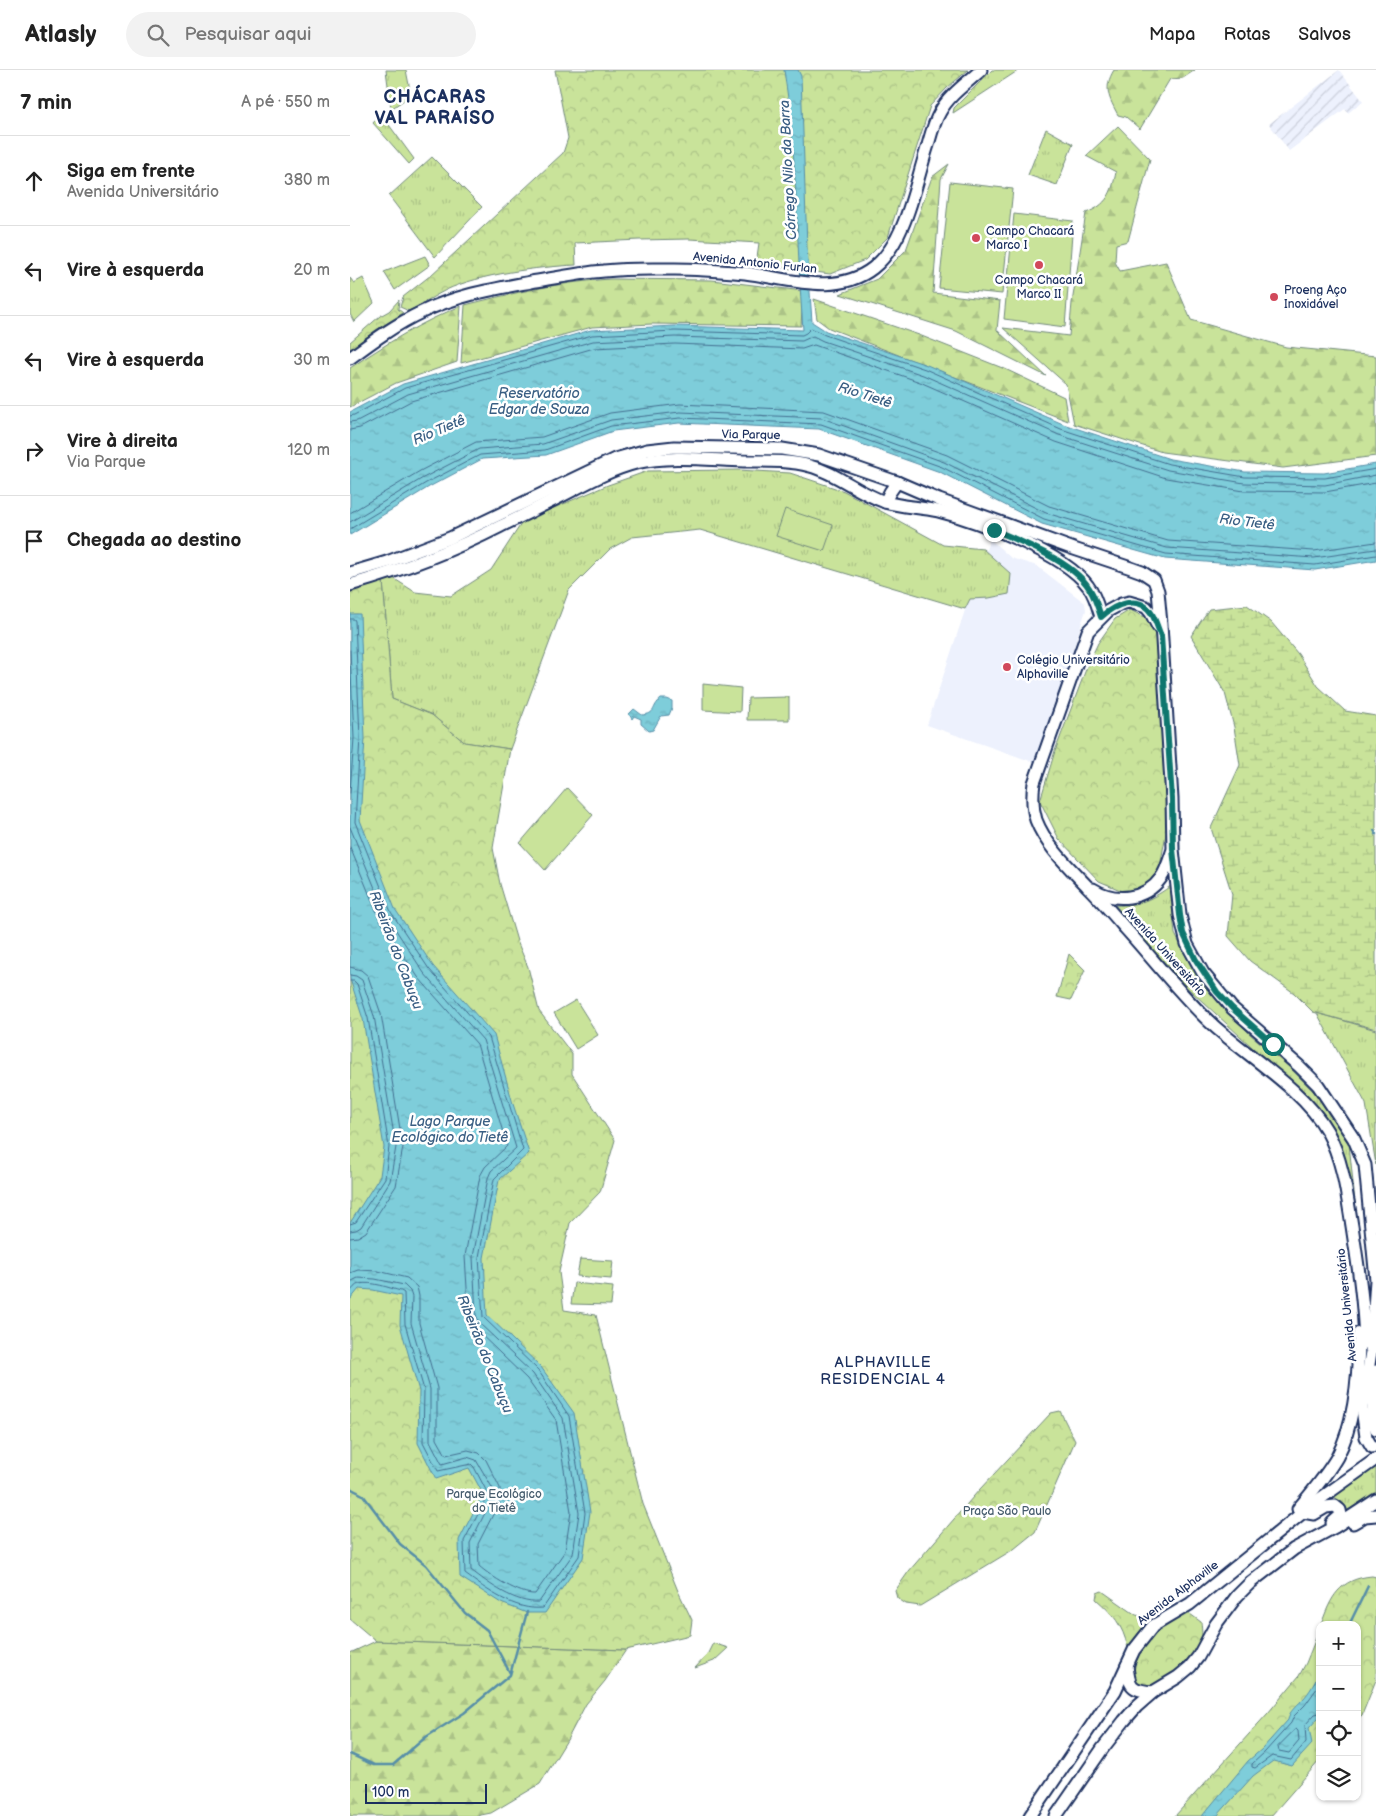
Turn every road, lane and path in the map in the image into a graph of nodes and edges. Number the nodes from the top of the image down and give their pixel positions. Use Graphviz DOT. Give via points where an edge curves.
graph roads {
  1 [pos="981,70"];
  2 [pos="350,358"];
  3 [pos="897,482"];
  4 [pos="886,502"];
  5 [pos="350,573"];
  6 [pos="1154,580"];
  7 [pos="350,585"];
  8 [pos="1101,617"];
  9 [pos="1161,636"];
  10 [pos="1173,849"];
  11 [pos="1087,886"];
  12 [pos="1358,1266"];
  13 [pos="1376,1281"];
  14 [pos="1371,1373"];
  15 [pos="1376,1429"];
  16 [pos="1372,1448"];
  17 [pos="1375,1460"];
  18 [pos="1376,1500"];
  19 [pos="1303,1512"];
  20 [pos="1376,1515"];
  21 [pos="1335,1527"];
  22 [pos="1282,1529"];
  23 [pos="1294,1549"];
  24 [pos="1126,1663"];
  25 [pos="1153,1692"];
  26 [pos="1030,1816"];
  27 [pos="1056,1816"];
  1 -- 2 [label="main road, Avenida Antonio Furlan" via="940,110 897,239 885,257 861,276 820,284 744,273 663,269 604,271 553,279 459,297 400,323"];
  3 -- 4 [label="main road"];
  3 -- 5 [label="main road, Via Parque" via="799,450 674,447 647,450 600,465 450,538"];
  3 -- 6 [label="main road, Via Parque" via="1074,550 1142,572"];
  4 -- 7 [label="main road, Via Parque" via="811,466 651,460 609,473 422,562"];
  4 -- 8 [label="main road, Via Parque" via="937,511 1042,551 1088,586"];
  6 -- 9 [label="main road, Avenida Universitário" via="1158,591"];
  8 -- 9 [label="main road, Avenida Universitário" via="1121,604 1140,604 1151,613"];
  8 -- 11 [label="main road, Avenida Universitário" via="1088,630 1034,783 1032,799 1042,831 1068,867"];
  9 -- 10 [label="main road, Avenida Universitário"];
  10 -- 11 [label="main road" via="1161,878 1149,890 1117,898"];
  10 -- 13 [label="main road, Avenida Universitário" via="1183,933 1203,973 1232,1008 1318,1085 1360,1151 1365,1165"];
  11 -- 12 [label="main road, Avenida Universitário" via="1173,985 1236,1045 1293,1090 1318,1118 1335,1148"];
  12 -- 14 [label="main road, Avenida Universitário"];
  12 -- 22 [label="main road" via="1359,1352 1346,1432 1338,1455 1324,1477"];
  13 -- 14 [label="main road, Avenida Universitário"];
  14 -- 15 [label="main road" via="1372,1418"];
  14 -- 16 [label="main road, Avenida Universitário" via="1362,1419"];
  17 -- 19 [label="main road, Avenida Alphaville"];
  18 -- 21 [label="main road"];
  19 -- 22 [label="main road, Avenida Alphaville"];
  19 -- 23 [label="main road" via="1314,1514 1332,1505 1339,1507 1341,1515 1301,1540"];
  20 -- 21 [label="main road" via="1365,1516 1343,1528"];
  21 -- 23 [label="main road"];
  22 -- 24 [label="main road, Avenida Alphaville" via="1190,1604 1153,1626"];
  23 -- 25 [label="main road" via="1237,1596 1190,1667"];
  24 -- 25 [label="main road" via="1130,1685 1136,1690"];
  24 -- 26 [label="main road, Avenida Alphaville" via="1114,1691"];
  25 -- 27 [label="main road" via="1124,1721"];
}
